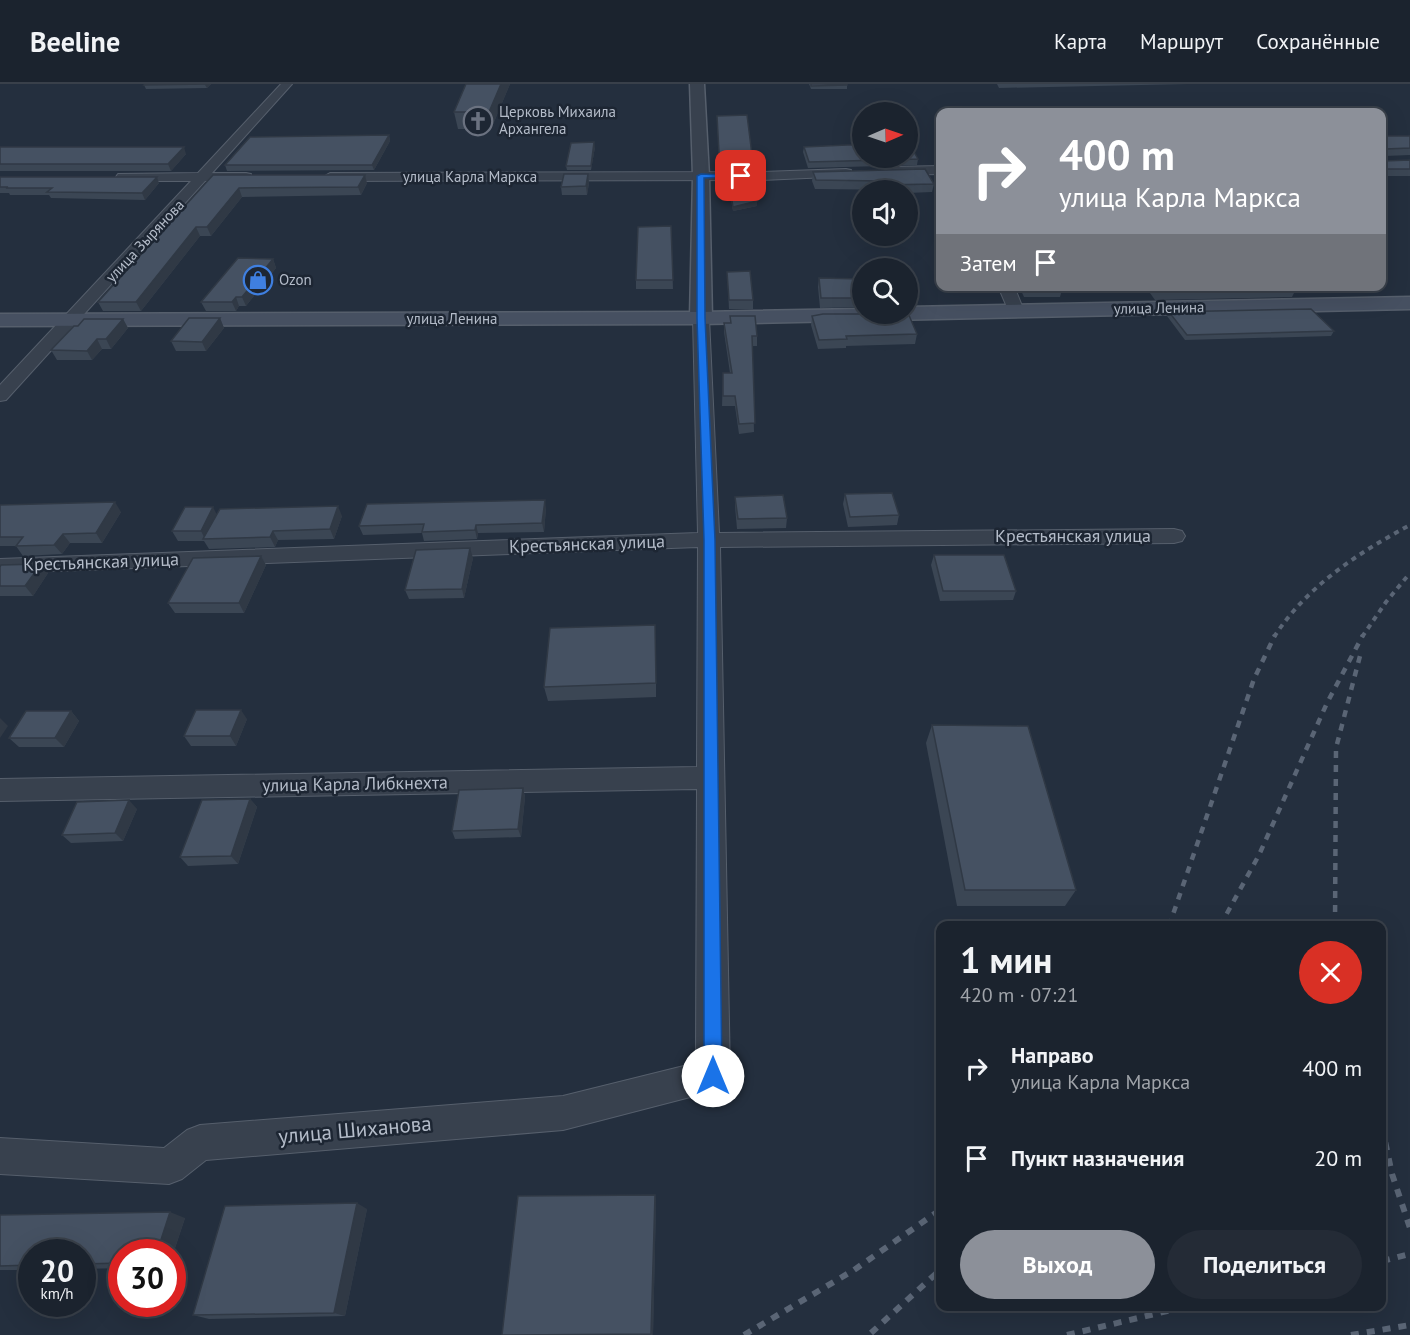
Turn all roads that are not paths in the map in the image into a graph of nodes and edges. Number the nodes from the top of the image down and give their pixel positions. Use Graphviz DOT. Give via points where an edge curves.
graph roads {
  1 [pos="287,84"];
  2 [pos="697,84"];
  3 [pos="936,170"];
  4 [pos="881,171"];
  5 [pos="860,172"];
  6 [pos="701,176"];
  7 [pos="114,177"];
  8 [pos="205,177"];
  9 [pos="262,177"];
  10 [pos="320,177"];
  11 [pos="1008,291"];
  12 [pos="1410,303"];
  13 [pos="1016,311"];
  14 [pos="918,313"];
  15 [pos="852,314"];
  16 [pos="701,318"];
  17 [pos="0,320"];
  18 [pos="71,321"];
  19 [pos="0,396"];
  20 [pos="1174,536"];
  21 [pos="710,540"];
  22 [pos="0,566"];
  23 [pos="711,778"];
  24 [pos="0,790"];
  25 [pos="0,1156"];
  1 -- 8 [label="street, улица Зырянова"];
  2 -- 6 [label="street"];
  3 -- 4 [label="street"];
  5 -- 6 [label="street, улица Карла Маркса"];
  6 -- 10 [label="street, улица Карла Маркса"];
  6 -- 16 [label="street"];
  7 -- 8 [label="street"];
  8 -- 9 [label="street"];
  8 -- 18 [label="street, улица Зырянова"];
  11 -- 13 [label="street"];
  12 -- 13 [label="main road, улица Ленина"];
  13 -- 14 [label="main road, улица Ленина"];
  15 -- 16 [label="main road, улица Ленина"];
  16 -- 18 [label="main road, улица Ленина"];
  16 -- 21 [label="street"];
  17 -- 18 [label="main road, улица Ленина"];
  18 -- 19 [label="street, улица Зырянова"];
  20 -- 21 [label="street, Крестьянская улица"];
  21 -- 22 [label="street, Крестьянская улица"];
  21 -- 23 [label="street"];
  23 -- 24 [label="street, улица Карла Либкнехта"];
  23 -- 25 [label="street, улица Шиханова" via="713,1076 563,1113 200,1143 169,1166"];
}
